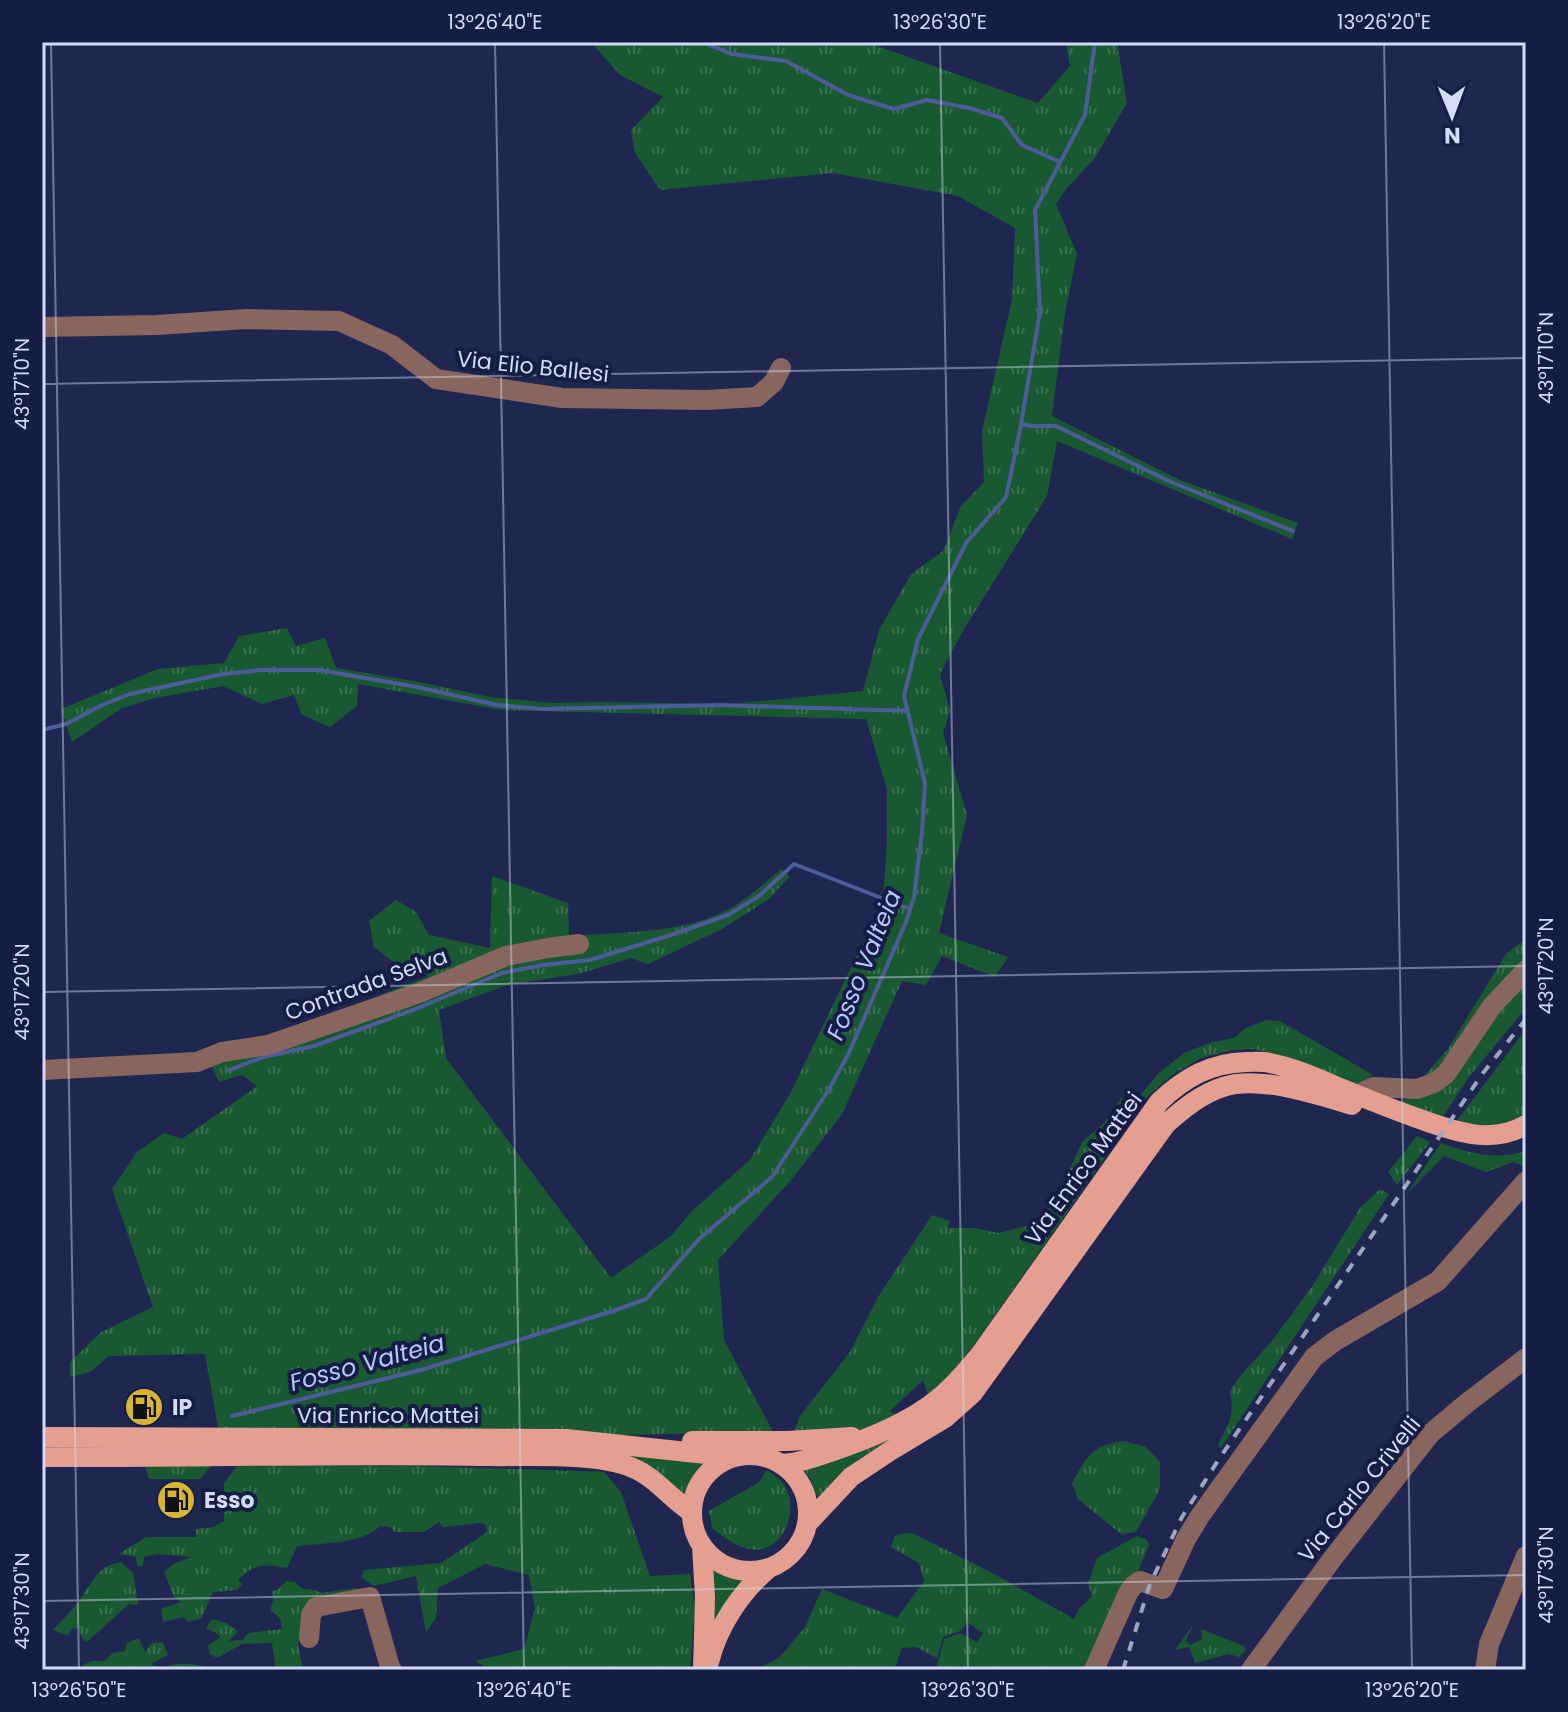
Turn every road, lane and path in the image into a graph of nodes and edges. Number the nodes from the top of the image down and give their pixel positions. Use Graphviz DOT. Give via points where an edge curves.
graph roads {
  1 [pos="42,327"];
  2 [pos="781,368"];
  3 [pos="579,944"];
  4 [pos="1526,970"];
  5 [pos="42,1070"];
  6 [pos="1360,1097"];
  7 [pos="1526,1125"];
  8 [pos="1526,1137"];
  9 [pos="1526,1181"];
  10 [pos="1526,1358"];
  11 [pos="876,1435"];
  12 [pos="42,1437"];
  13 [pos="566,1439"];
  14 [pos="768,1455"];
  15 [pos="42,1457"];
  16 [pos="734,1457"];
  17 [pos="807,1524"];
  18 [pos="695,1530"];
  19 [pos="1526,1556"];
  20 [pos="768,1568"];
  21 [pos="309,1638"];
  22 [pos="392,1670"];
  23 [pos="705,1670"];
  24 [pos="1094,1670"];
  25 [pos="1251,1670"];
  26 [pos="1485,1670"];
  1 -- 2 [label="street, Via Elio Ballesi" via="339,321 392,345 436,379 562,398 757,397"];
  3 -- 5 [label="street, Contrada Selva" via="506,956 419,993 268,1045 197,1062"];
  4 -- 6 [label="street" via="1492,1006 1446,1074 1417,1089 1374,1087"];
  6 -- 7 [label="main road, Via Enrico Mattei" via="1473,1135 1495,1136"];
  6 -- 11 [label="main road, Via Enrico Mattei" via="1266,1062 1225,1064 1185,1079 1159,1102 962,1376 934,1402"];
  8 -- 17 [label="main road, Via Enrico Mattei" via="1486,1144 1270,1084 1234,1084 1208,1093 1166,1124 973,1393 945,1418 851,1477"];
  9 -- 24 [label="street" via="1438,1281 1314,1357 1200,1516 1163,1589 1140,1581 1128,1593"];
  10 -- 25 [label="street, Via Carlo Crivelli" via="1430,1434"];
  11 -- 14 [label="main road" via="788,1441"];
  11 -- 14 [label="main road, Via Enrico Mattei" via="798,1463"];
  12 -- 13 [label="main road, Via Enrico Mattei"];
  13 -- 14 [label="main road"];
  13 -- 16 [label="main road, Via Enrico Mattei"];
  14 -- 16 [label="main road"];
  14 -- 17 [label="main road" via="791,1471 803,1489"];
  15 -- 18 [label="main road, Via Enrico Mattei" via="593,1459 634,1468 653,1480 681,1506"];
  16 -- 18 [label="main road" via="704,1476 695,1492"];
  17 -- 20 [label="main road" via="798,1546"];
  18 -- 20 [label="main road" via="713,1559 729,1568"];
  18 -- 23 [label="main road" via="705,1597"];
  19 -- 26 [label="street" via="1489,1644"];
  20 -- 23 [label="main road" via="725,1622"];
  21 -- 22 [label="street" via="316,1607 370,1597"];
}
